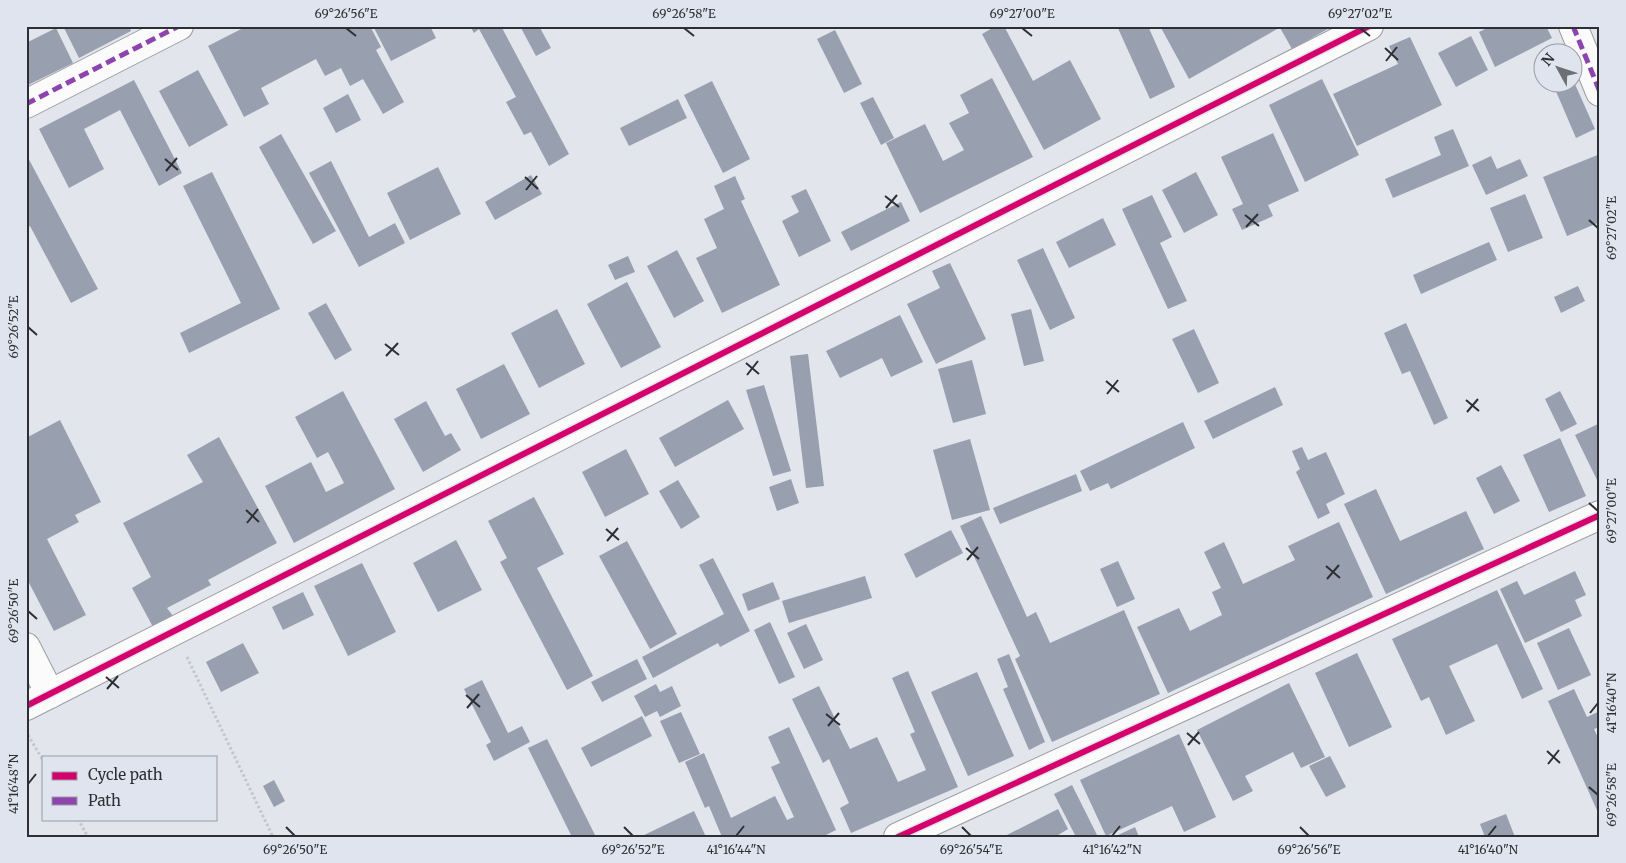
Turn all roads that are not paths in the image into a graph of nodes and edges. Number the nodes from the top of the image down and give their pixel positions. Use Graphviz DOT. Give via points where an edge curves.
graph roads {
  1 [pos="179,26"];
  2 [pos="1369,26"];
  3 [pos="1573,26"];
  4 [pos="1600,92"];
  5 [pos="26,104"];
  6 [pos="1600,515"];
  7 [pos="26,647"];
  8 [pos="50,694"];
  9 [pos="26,706"];
  10 [pos="898,837"];
  1 -- 5 [label="street"];
  2 -- 8 [label="street"];
  3 -- 4 [label="street"];
  6 -- 10 [label="street"];
  7 -- 8 [label="street"];
  8 -- 9 [label="street"];
}
